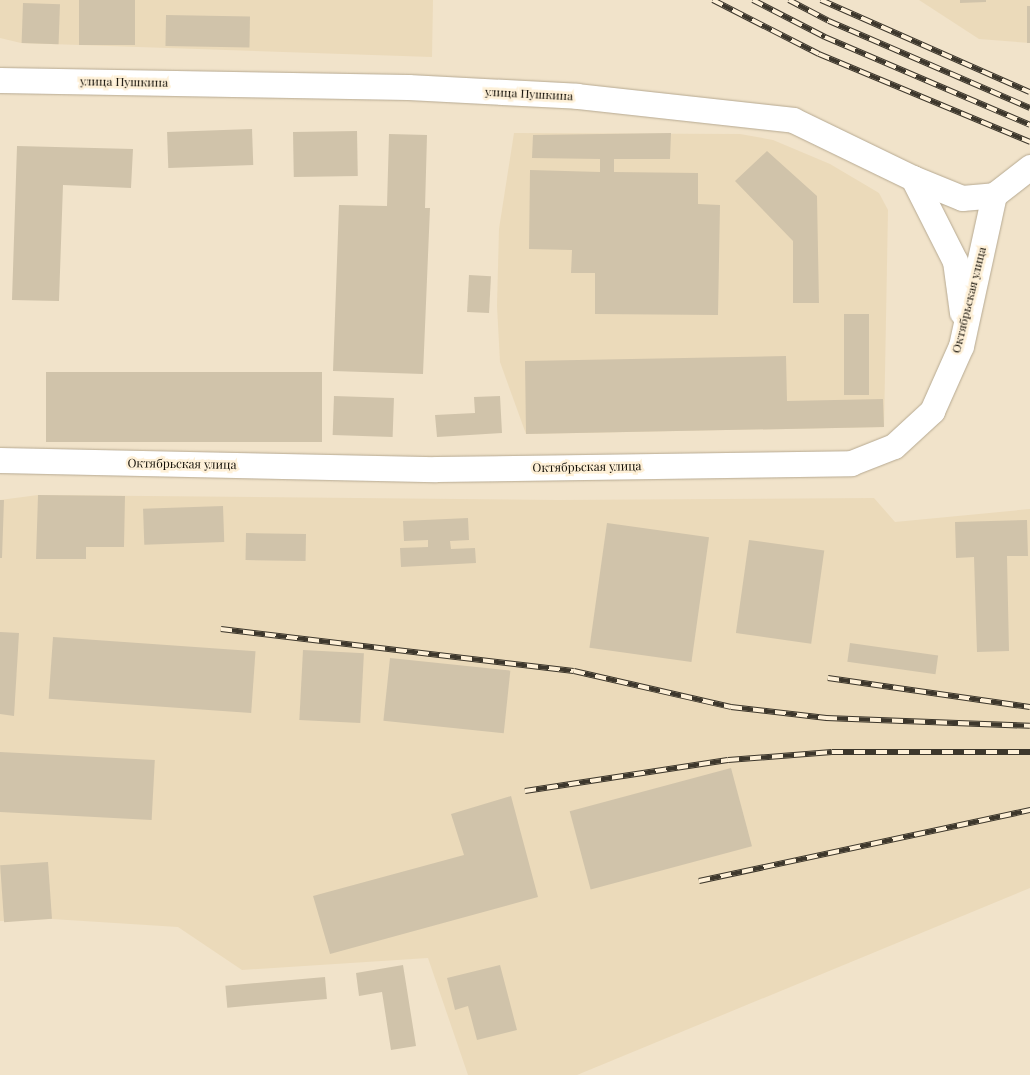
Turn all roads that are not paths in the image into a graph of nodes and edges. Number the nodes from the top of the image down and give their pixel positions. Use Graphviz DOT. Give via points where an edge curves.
graph roads {
  1 [pos="0,80"];
  2 [pos="1030,166"];
  3 [pos="913,178"];
  4 [pos="994,195"];
  5 [pos="961,346"];
  6 [pos="0,460"];
  1 -- 3 [label="street, улица Пушкина" via="408,87 577,96 793,120"];
  2 -- 4 [label="street"];
  3 -- 4 [label="street, улица Пушкина" via="962,198"];
  3 -- 5 [label="street" via="955,261 962,307"];
  4 -- 5 [label="street, Октябрьская улица"];
  5 -- 6 [label="street, Октябрьская улица" via="932,411 894,446 851,463 436,469"];
}
